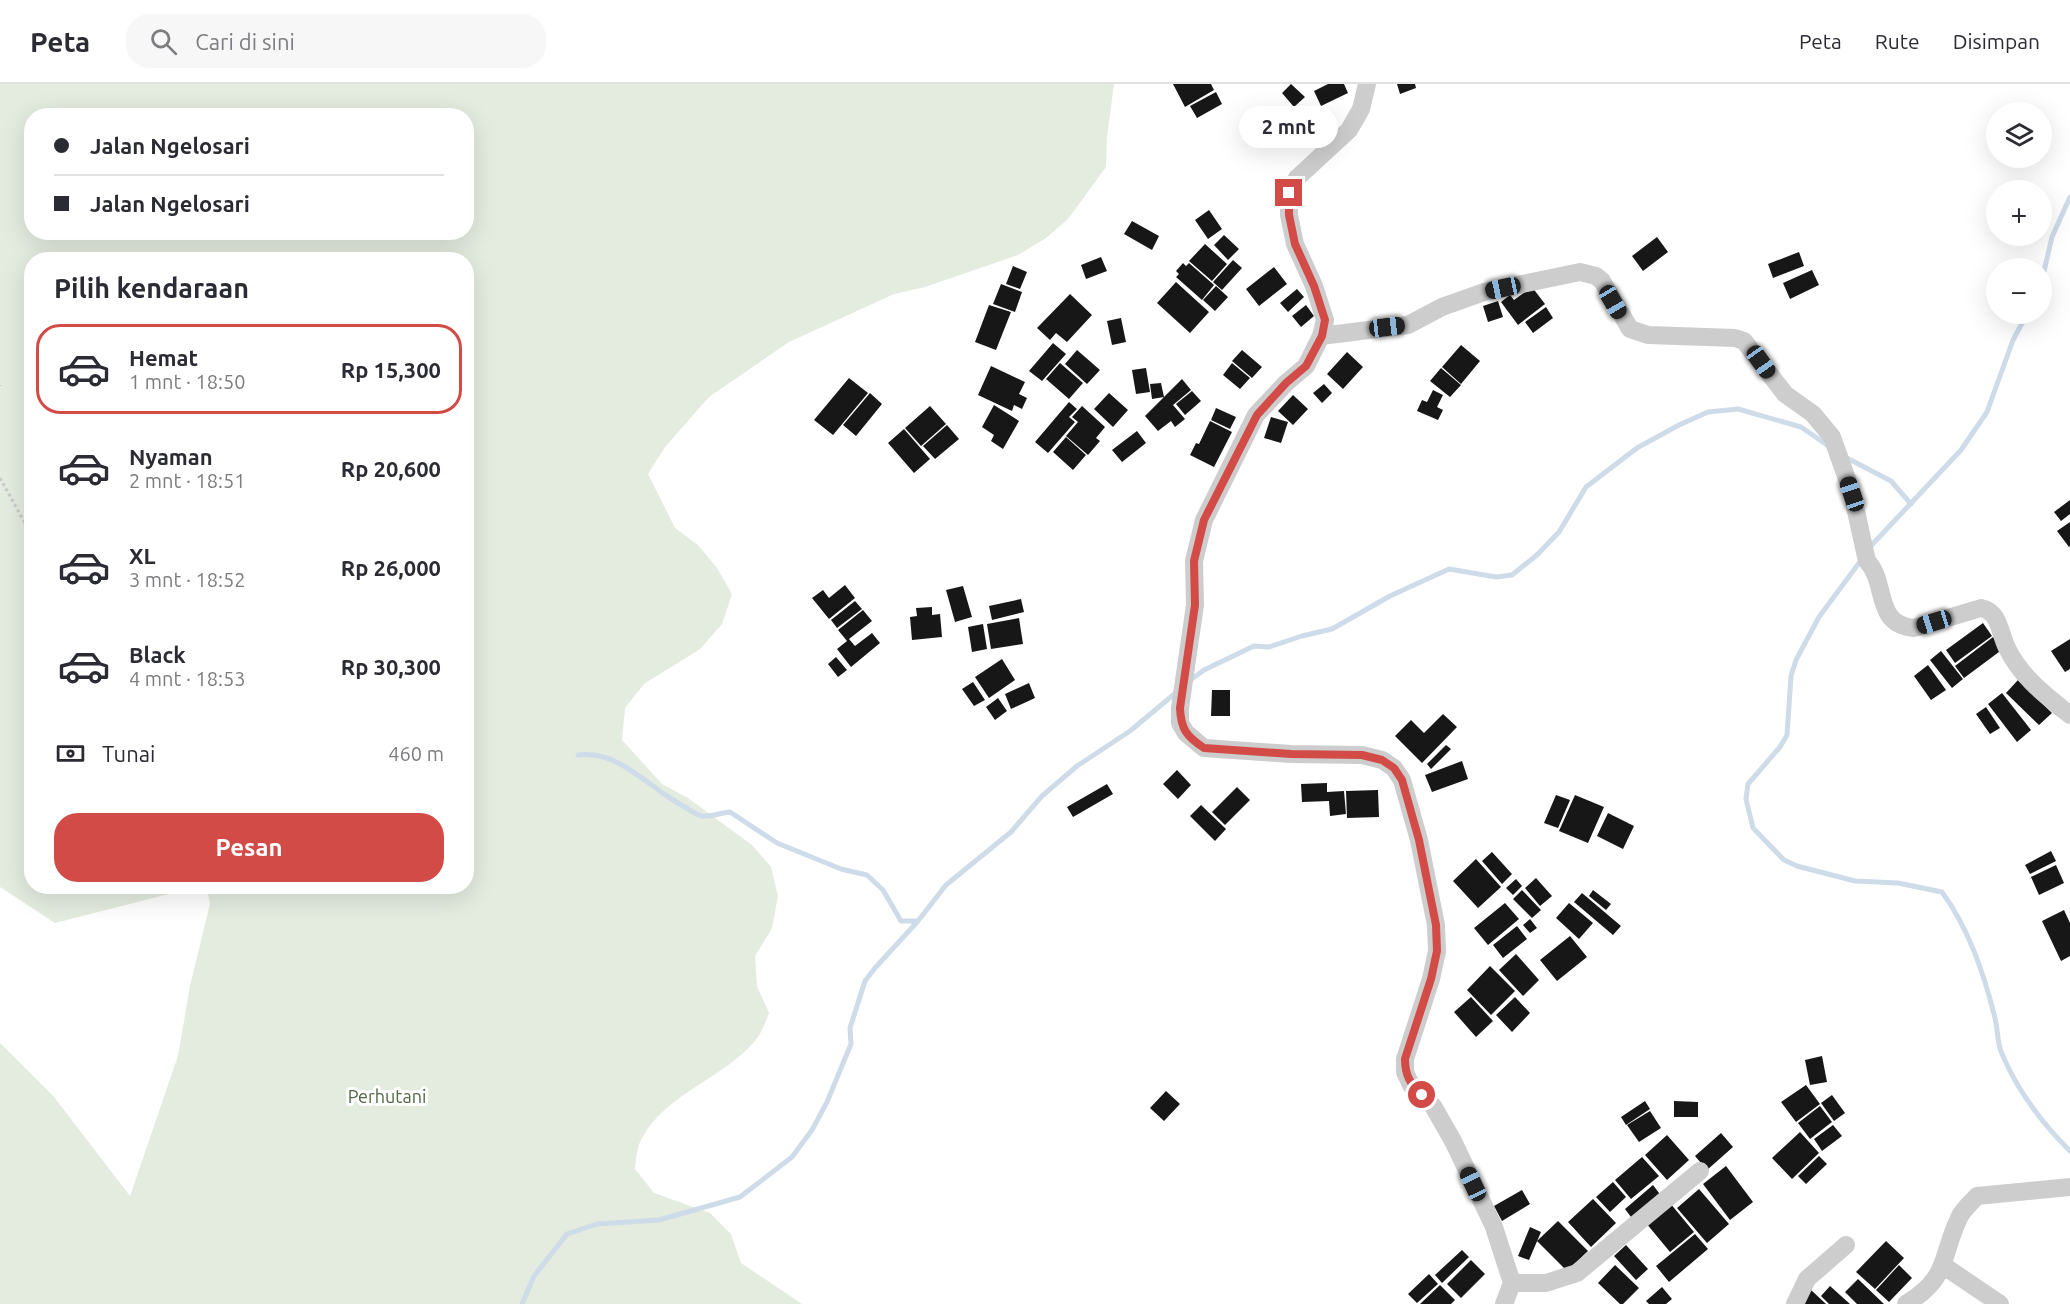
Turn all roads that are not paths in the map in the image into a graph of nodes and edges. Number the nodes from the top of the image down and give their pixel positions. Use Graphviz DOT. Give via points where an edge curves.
graph roads {
  1 [pos="1367,84"];
  2 [pos="1322,336"];
  3 [pos="2070,715"];
  4 [pos="1700,1171"];
  5 [pos="2070,1187"];
  6 [pos="1846,1245"];
  7 [pos="1944,1266"];
  8 [pos="1512,1283"];
  9 [pos="1504,1304"];
  10 [pos="1795,1304"];
  11 [pos="1906,1304"];
  12 [pos="2000,1304"];
  1 -- 2 [label="street" via="1361,109 1349,130 1298,178 1289,193 1295,244 1325,320"];
  2 -- 3 [label="street" via="1408,325 1484,292 1580,272 1602,281 1635,332 1744,341 1785,394 1825,426 1840,455 1867,561 1894,621 1914,628 1981,608 1990,609 2017,666 2033,685"];
  2 -- 8 [label="street" via="1306,366 1257,415 1204,520 1194,561 1195,605 1180,723 1204,748 1362,755 1382,760 1402,780 1436,925 1437,951 1405,1059 1405,1072 1453,1141 1494,1227"];
  4 -- 8 [label="street" via="1577,1273 1546,1283"];
  5 -- 7 [label="street" via="1977,1196 1959,1216"];
  6 -- 10 [label="street" via="1807,1280"];
  7 -- 11 [label="street" via="1934,1283"];
  7 -- 12 [label="street"];
  8 -- 9 [label="street"];
}
